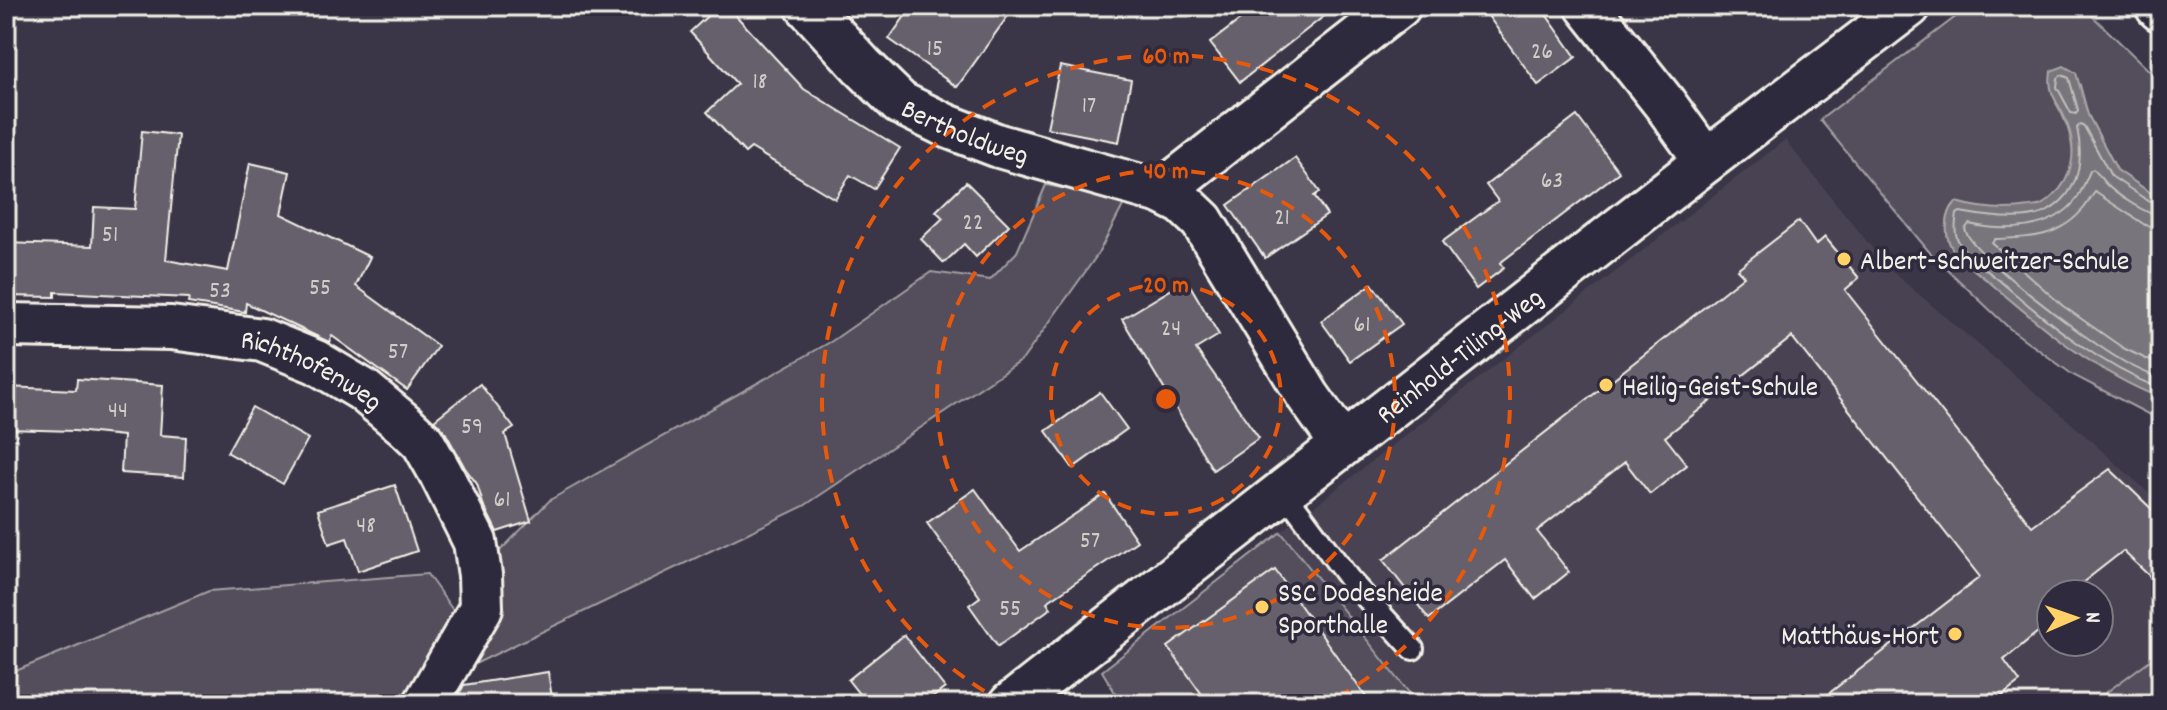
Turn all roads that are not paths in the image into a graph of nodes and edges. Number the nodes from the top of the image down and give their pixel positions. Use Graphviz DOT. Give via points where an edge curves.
graph roads {
  1 [pos="807,6"];
  2 [pos="1399,6"];
  3 [pos="1587,6"];
  4 [pos="1909,6"];
  5 [pos="1706,161"];
  6 [pos="1161,192"];
  7 [pos="6,325"];
  8 [pos="1342,444"];
  9 [pos="1283,490"];
  10 [pos="1413,649"];
  11 [pos="425,704"];
  12 [pos="1011,704"];
  1 -- 6 [label="street, Bertholdweg" via="900,103 999,146"];
  2 -- 6 [label="street"];
  3 -- 5 [label="street"];
  4 -- 5 [label="street, Reinhold-Tiling-Weg"];
  5 -- 8 [label="street, Reinhold-Tiling-Weg"];
  6 -- 8 [label="street, Bertholdweg" via="1202,221"];
  7 -- 11 [label="street, Richthofenweg" via="171,328 262,340 316,362 363,390 423,442 475,542 481,608"];
  8 -- 9 [label="street, Reinhold-Tiling-Weg"];
  9 -- 10 [label="lane" via="1350,580"];
  9 -- 12 [label="street, Reinhold-Tiling-Weg"];
}
